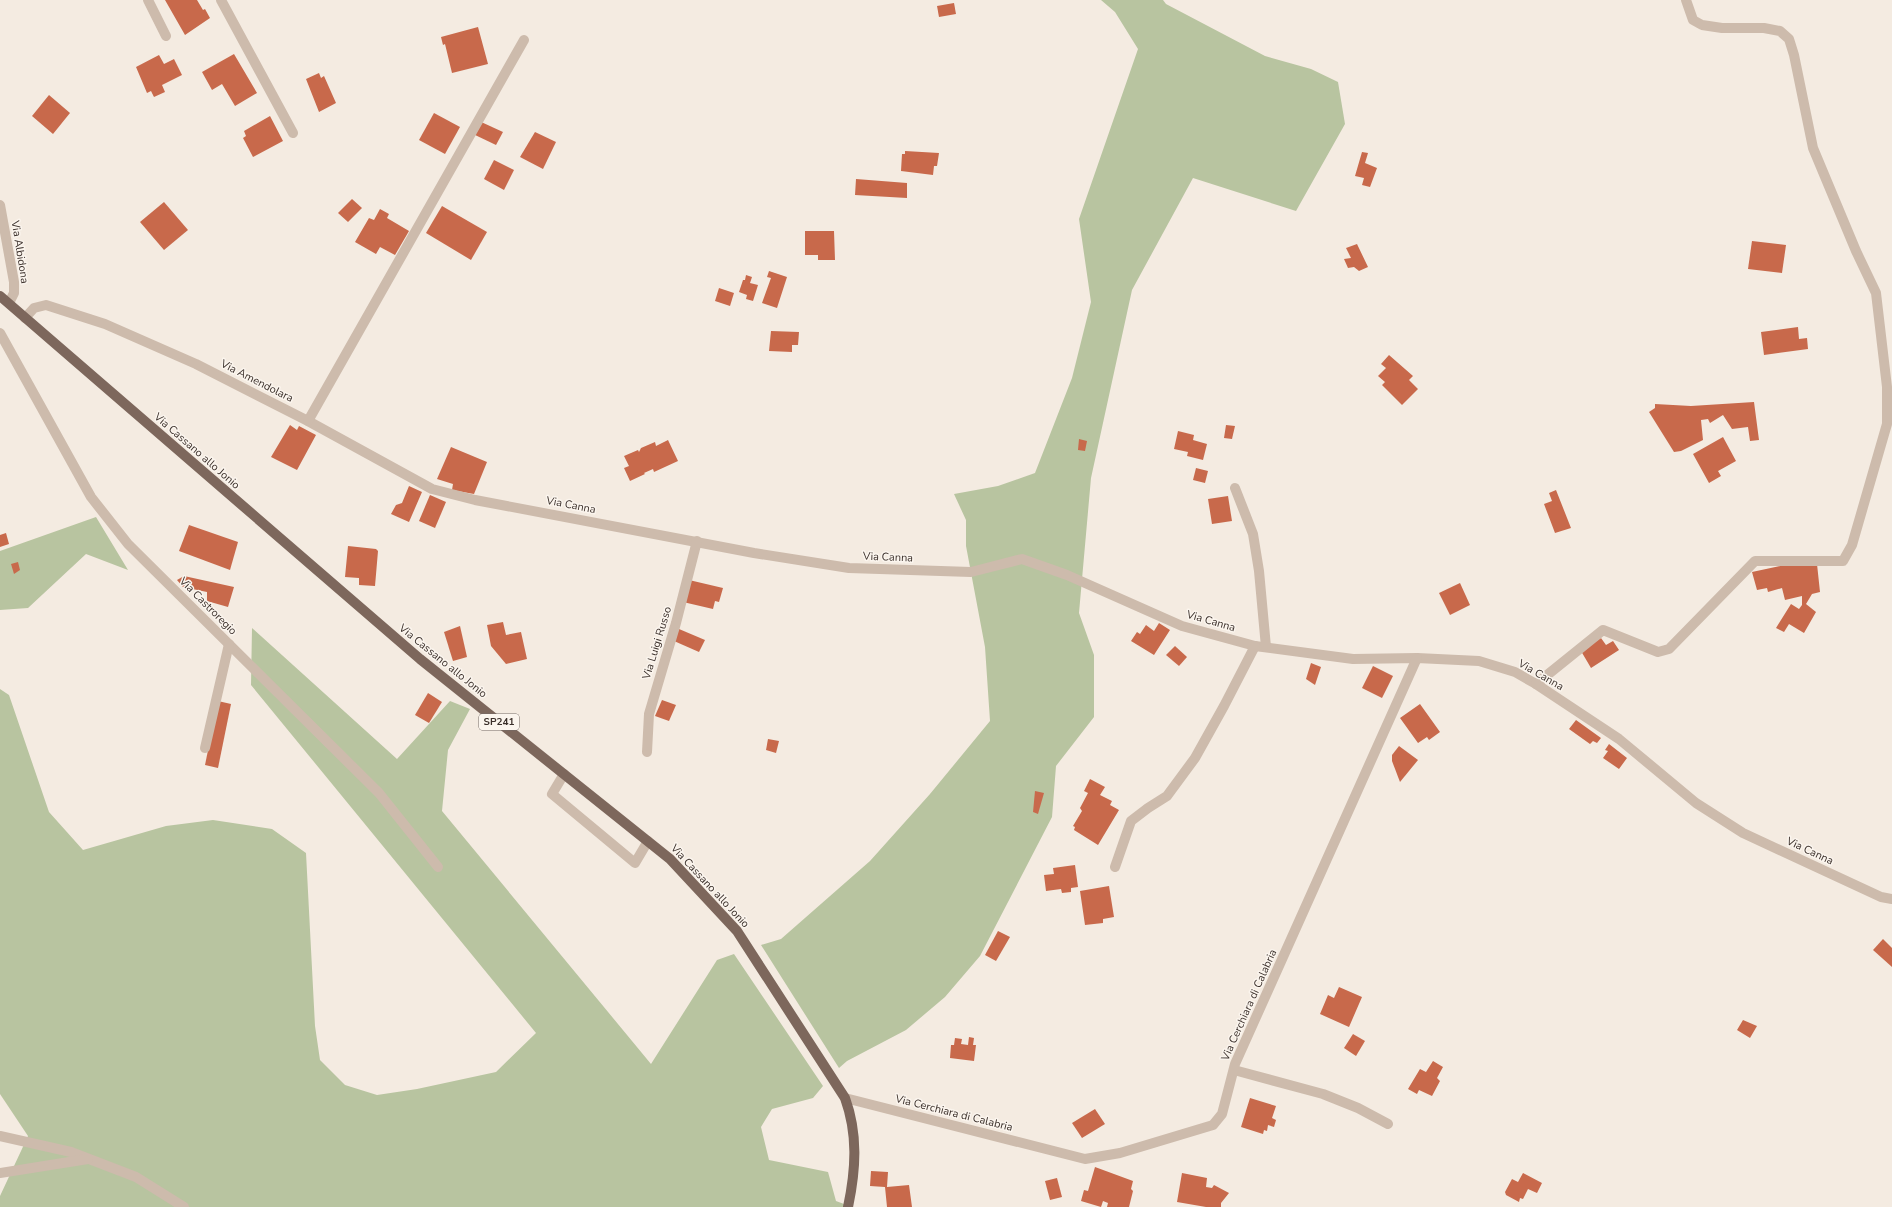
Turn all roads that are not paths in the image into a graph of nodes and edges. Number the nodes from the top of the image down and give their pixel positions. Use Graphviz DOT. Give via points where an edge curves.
graph roads {
  1 [pos="148,0"];
  2 [pos="221,0"];
  3 [pos="1686,0"];
  4 [pos="166,36"];
  5 [pos="524,40"];
  6 [pos="293,133"];
  7 [pos="0,205"];
  8 [pos="0,296"];
  9 [pos="9,303"];
  10 [pos="25,318"];
  11 [pos="0,333"];
  12 [pos="308,421"];
  13 [pos="1235,488"];
  14 [pos="475,500"];
  15 [pos="697,541"];
  16 [pos="229,644"];
  17 [pos="1254,646"];
  18 [pos="1266,647"];
  19 [pos="1417,658"];
  20 [pos="1536,684"];
  21 [pos="205,748"];
  22 [pos="647,752"];
  23 [pos="564,774"];
  24 [pos="648,841"];
  25 [pos="438,867"];
  26 [pos="1115,867"];
  27 [pos="1892,899"];
  28 [pos="1234,1070"];
  29 [pos="844,1098"];
  30 [pos="1388,1124"];
  31 [pos="0,1136"];
  32 [pos="90,1159"];
  33 [pos="0,1173"];
  34 [pos="849,1205"];
  35 [pos="184,1207"];
  1 -- 4 [label="street"];
  2 -- 6 [label="street"];
  3 -- 20 [label="street" via="1693,20 1702,25 1722,28 1764,28 1780,31 1788,39 1794,55 1814,148 1876,293 1887,387 1887,424 1852,545 1843,561 1754,561 1669,649 1658,652 1603,630"];
  5 -- 12 [label="street"];
  7 -- 9 [label="street, Via Albidona" via="14,282 14,293"];
  8 -- 9 [label="main road, SP241"];
  9 -- 10 [label="main road, SP241"];
  10 -- 12 [label="street, Via Amendolara" via="34,308 46,305 105,324 196,364"];
  10 -- 23 [label="main road, Via Cassano allo Jonio / SP241" via="420,659"];
  11 -- 16 [label="street, Via Castroregio" via="91,497 128,544"];
  12 -- 14 [label="street, Via Amendolara" via="432,489"];
  13 -- 18 [label="street" via="1253,534"];
  14 -- 15 [label="street, Via Canna"];
  15 -- 17 [label="street, Via Canna" via="849,568 971,572 1022,559 1067,575 1182,626"];
  15 -- 22 [label="street, Via Luigi Russo" via="649,714"];
  16 -- 21 [label="street"];
  16 -- 25 [label="street, Via Castroregio" via="379,793"];
  17 -- 18 [label="street, Via Canna"];
  17 -- 26 [label="street" via="1195,758 1167,796 1132,821"];
  18 -- 19 [label="street, Via Canna" via="1353,659"];
  19 -- 20 [label="street, Via Canna" via="1479,661 1515,672"];
  19 -- 28 [label="street, Via Cerchiara di Calabria"];
  20 -- 27 [label="street, Via Canna" via="1619,739 1696,802 1743,833 1881,897"];
  23 -- 24 [label="main road, Via Cassano allo Jonio / SP241"];
  23 -- 24 [label="street" via="552,794 634,864"];
  24 -- 29 [label="main road, Via Cassano allo Jonio / SP241" via="670,859 737,931"];
  28 -- 29 [label="street, Via Cerchiara di Calabria" via="1222,1114 1213,1125 1120,1153 1085,1159"];
  28 -- 30 [label="street" via="1323,1094"];
  29 -- 34 [label="main road, Via Cassano allo Jonio / SP241" via="851,1114 856,1142 855,1173"];
  31 -- 32 [label="street" via="71,1152"];
  32 -- 33 [label="street"];
  32 -- 35 [label="street" via="136,1177"];
}
